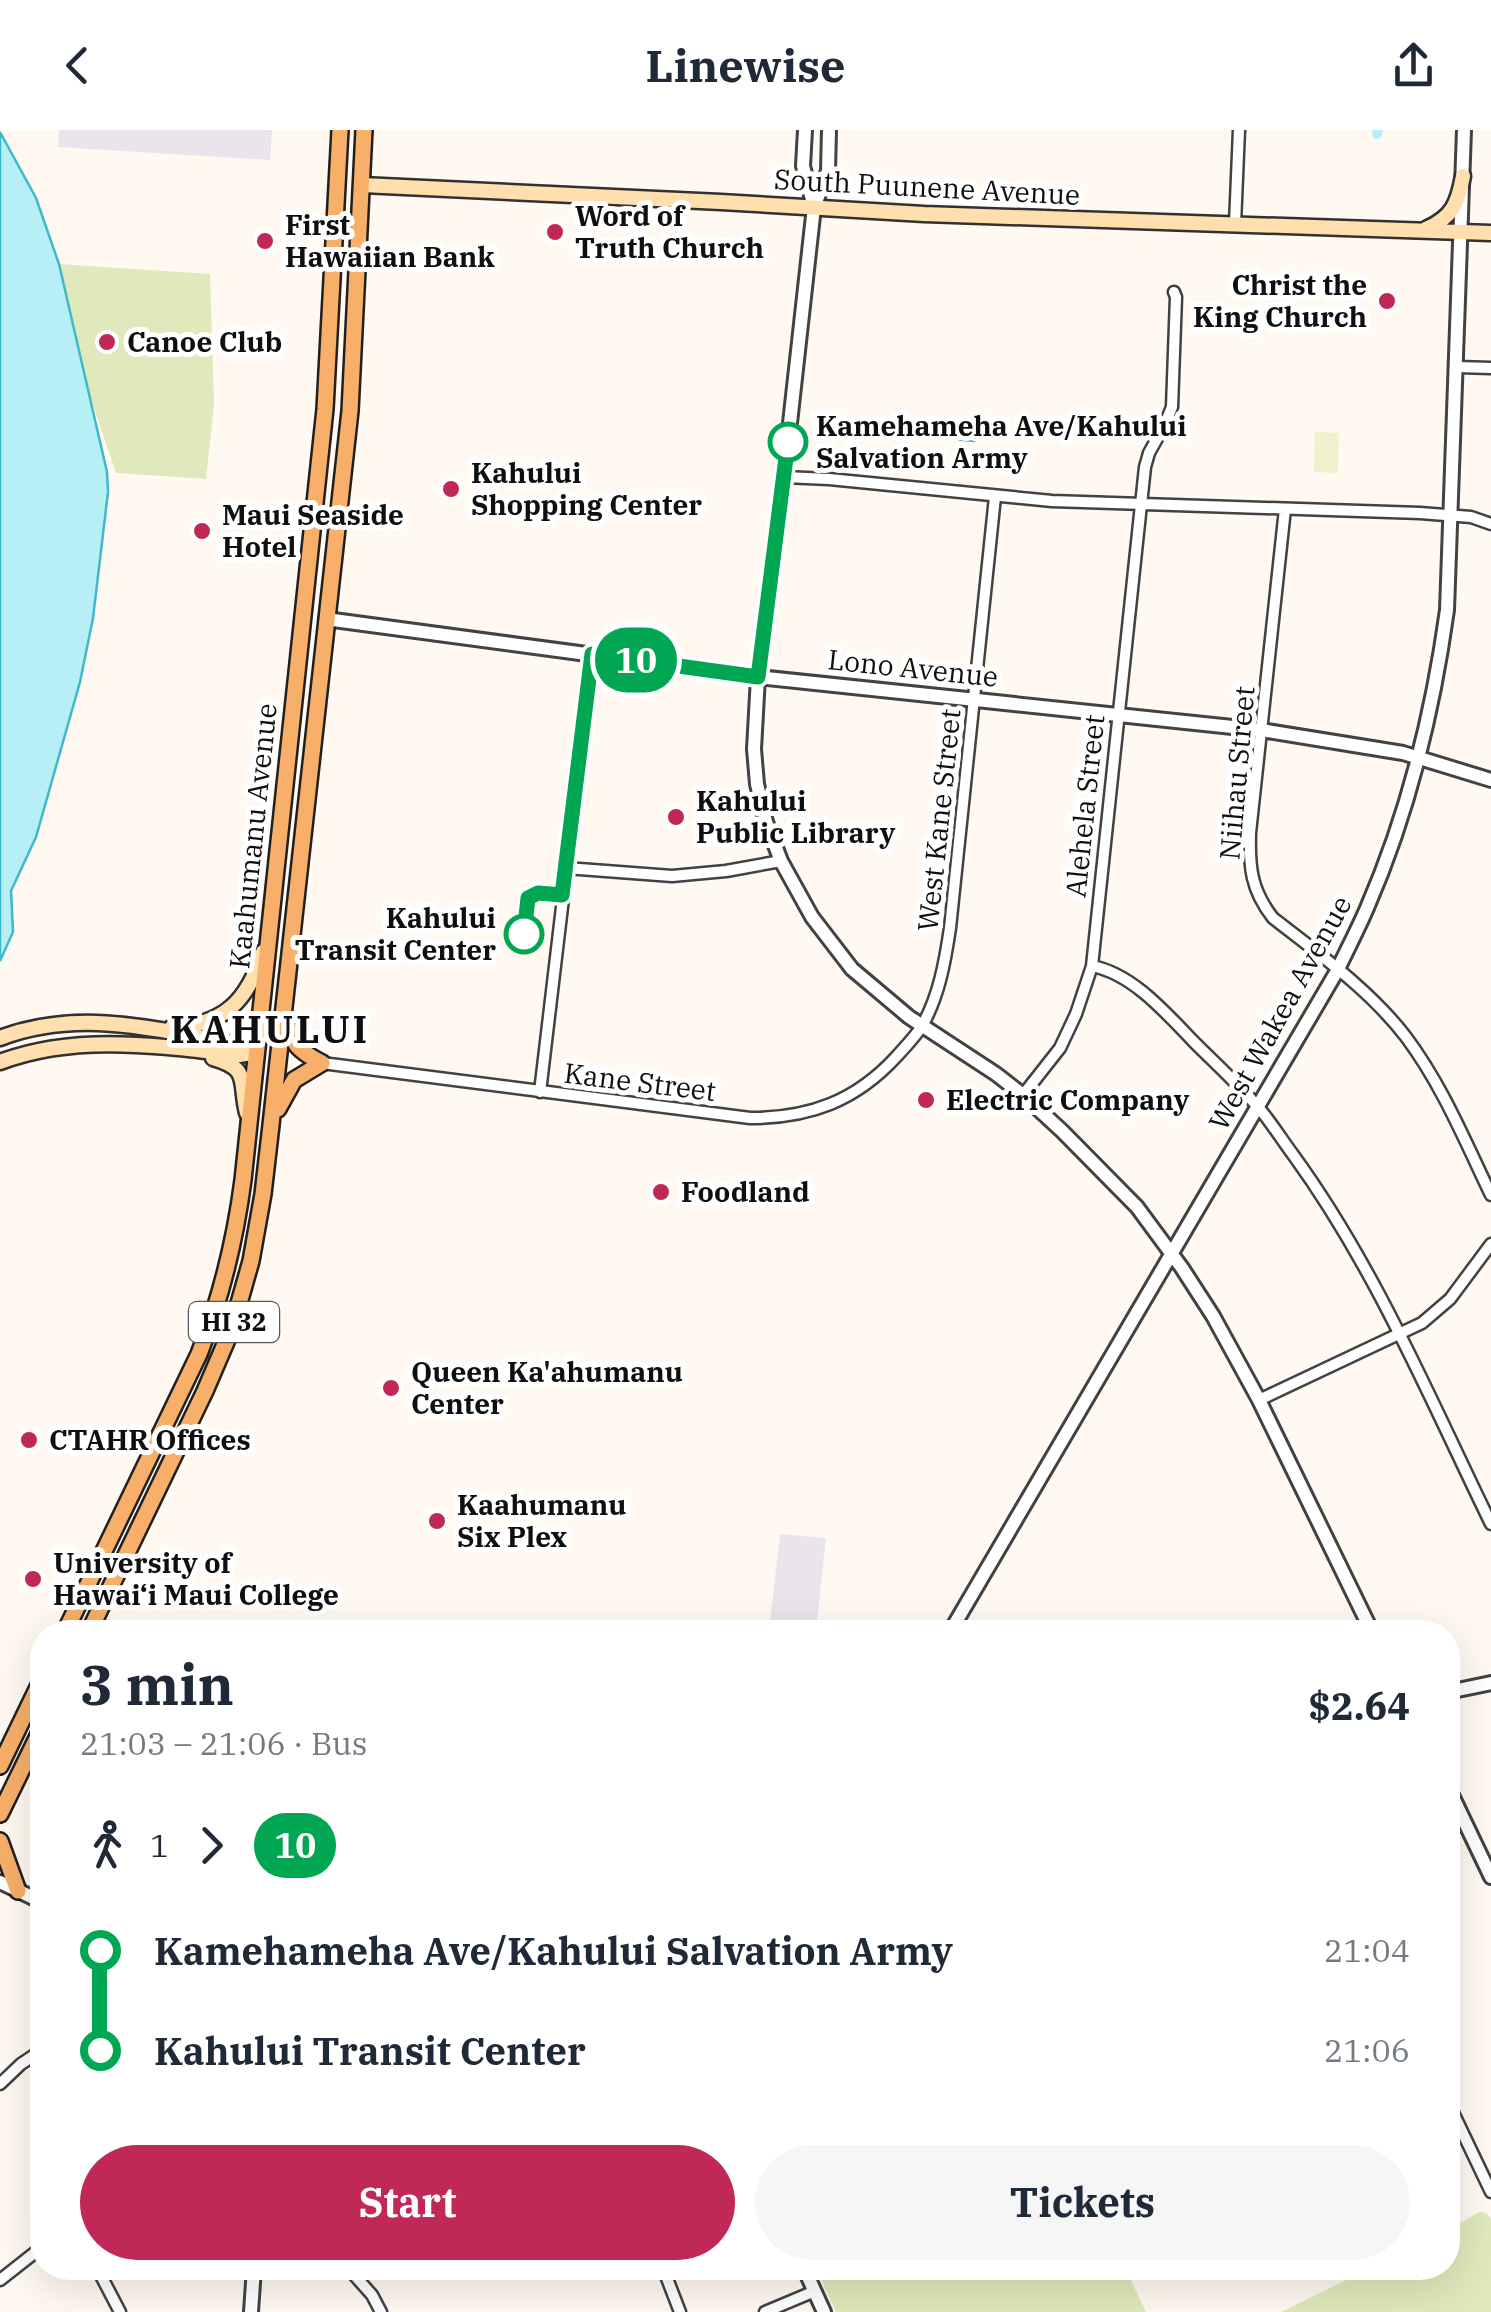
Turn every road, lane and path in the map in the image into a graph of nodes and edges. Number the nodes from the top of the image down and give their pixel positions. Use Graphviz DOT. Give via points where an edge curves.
graph roads {
  1 [pos="340,130"];
  2 [pos="364,130"];
  3 [pos="804,130"];
  4 [pos="829,130"];
  5 [pos="1239,130"];
  6 [pos="1464,130"];
  7 [pos="1463,176"];
  8 [pos="338,183"];
  9 [pos="362,185"];
  10 [pos="814,207"];
  11 [pos="1234,224"];
  12 [pos="1417,232"];
  13 [pos="1460,232"];
  14 [pos="1491,233"];
  15 [pos="1174,292"];
  16 [pos="1457,366"];
  17 [pos="1491,368"];
  18 [pos="325,408"];
  19 [pos="350,411"];
  20 [pos="784,477"];
  21 [pos="995,497"];
  22 [pos="1141,503"];
  23 [pos="1285,509"];
  24 [pos="1451,515"];
  25 [pos="1491,524"];
  26 [pos="304,617"];
  27 [pos="326,619"];
  28 [pos="592,654"];
  29 [pos="758,677"];
  30 [pos="974,699"];
  31 [pos="1117,714"];
  32 [pos="1262,730"];
  33 [pos="1417,757"];
  34 [pos="1491,780"];
  35 [pos="279,830"];
  36 [pos="302,832"];
  37 [pos="782,862"];
  38 [pos="566,868"];
  39 [pos="267,937"];
  40 [pos="1092,966"];
  41 [pos="1338,970"];
  42 [pos="283,1011"];
  43 [pos="54,1025"];
  44 [pos="135,1026"];
  45 [pos="922,1026"];
  46 [pos="0,1038"];
  47 [pos="56,1048"];
  48 [pos="183,1049"];
  49 [pos="255,1052"];
  50 [pos="279,1056"];
  51 [pos="0,1062"];
  52 [pos="322,1063"];
  53 [pos="540,1092"];
  54 [pos="1023,1095"];
  55 [pos="1259,1108"];
  56 [pos="248,1117"];
  57 [pos="272,1125"];
  58 [pos="1491,1194"];
  59 [pos="1491,1244"];
  60 [pos="1172,1254"];
  61 [pos="1400,1332"];
  62 [pos="1258,1400"];
  63 [pos="134,1492"];
  64 [pos="153,1502"];
  65 [pos="1491,1524"];
  66 [pos="71,1620"];
  67 [pos="95,1620"];
  68 [pos="957,1620"];
  69 [pos="1366,1620"];
  70 [pos="1491,1683"];
  71 [pos="1460,1689"];
  72 [pos="30,1704"];
  73 [pos="30,1753"];
  74 [pos="0,1766"];
  75 [pos="1460,1812"];
  76 [pos="0,1814"];
  77 [pos="0,1840"];
  78 [pos="1491,1877"];
  79 [pos="0,1882"];
  80 [pos="18,1891"];
  81 [pos="30,1896"];
  82 [pos="30,2058"];
  83 [pos="0,2084"];
  84 [pos="1460,2127"];
  85 [pos="1491,2192"];
  86 [pos="30,2256"];
  87 [pos="0,2280"];
  88 [pos="103,2280"];
  89 [pos="253,2280"];
  90 [pos="359,2280"];
  91 [pos="668,2280"];
  92 [pos="809,2280"];
  93 [pos="814,2291"];
  94 [pos="120,2312"];
  95 [pos="252,2312"];
  96 [pos="381,2312"];
  97 [pos="680,2312"];
  98 [pos="765,2312"];
  99 [pos="824,2312"];
  1 -- 8 [label="main road, Kaahumanu Avenue / HI 32"];
  2 -- 9 [label="main road, Kaahumanu Avenue / HI 32"];
  3 -- 10 [label="street" via="803,166"];
  4 -- 10 [label="street" via="828,170"];
  5 -- 11 [label="street"];
  6 -- 7 [label="street, West Wakea Avenue"];
  7 -- 12 [label="main road" via="1452,210"];
  7 -- 13 [label="street, West Wakea Avenue"];
  8 -- 9 [label="main road"];
  8 -- 18 [label="main road, Kaahumanu Avenue / HI 32"];
  9 -- 10 [label="main road, South Puunene Avenue"];
  9 -- 19 [label="main road, Kaahumanu Avenue / HI 32"];
  10 -- 11 [label="main road, South Puunene Avenue"];
  10 -- 20 [label="street"];
  11 -- 12 [label="main road, South Puunene Avenue"];
  12 -- 13 [label="main road, South Puunene Avenue"];
  13 -- 14 [label="main road, South Puunene Avenue"];
  13 -- 16 [label="street, West Wakea Avenue"];
  15 -- 22 [label="street, Alehela Street" via="1172,406 1149,453"];
  16 -- 17 [label="street"];
  16 -- 24 [label="street, West Wakea Avenue"];
  18 -- 19 [label="main road"];
  18 -- 26 [label="main road, Kaahumanu Avenue / HI 32"];
  19 -- 27 [label="main road, Kaahumanu Avenue / HI 32"];
  20 -- 21 [label="street"];
  20 -- 29 [label="street"];
  21 -- 22 [label="street"];
  21 -- 30 [label="street, West Kane Street"];
  22 -- 23 [label="street"];
  22 -- 31 [label="street, Alehela Street"];
  23 -- 24 [label="street"];
  23 -- 32 [label="street, Niihau Street"];
  24 -- 25 [label="street"];
  24 -- 33 [label="street, West Wakea Avenue" via="1439,671"];
  26 -- 27 [label="main road"];
  26 -- 35 [label="main road, Kaahumanu Avenue / HI 32"];
  27 -- 28 [label="street, Lono Avenue"];
  27 -- 36 [label="main road, Kaahumanu Avenue / HI 32"];
  28 -- 29 [label="street, Lono Avenue"];
  28 -- 38 [label="street"];
  29 -- 30 [label="street, Lono Avenue"];
  29 -- 37 [label="street" via="758,784"];
  30 -- 31 [label="street, Lono Avenue"];
  30 -- 45 [label="street, West Kane Street" via="948,944"];
  31 -- 32 [label="street, Lono Avenue"];
  31 -- 40 [label="street, Alehela Street"];
  32 -- 33 [label="street, Lono Avenue"];
  32 -- 41 [label="street, Niihau Street" via="1251,878 1273,918"];
  33 -- 34 [label="street, Lono Avenue"];
  33 -- 41 [label="street, West Wakea Avenue" via="1386,860"];
  35 -- 36 [label="main road"];
  35 -- 39 [label="main road, Kaahumanu Avenue / HI 32"];
  36 -- 42 [label="main road, Kaahumanu Avenue / HI 32"];
  37 -- 38 [label="street" via="672,876"];
  37 -- 45 [label="street" via="852,970"];
  38 -- 53 [label="street"];
  39 -- 44 [label="main road" via="252,982 226,1012 188,1026"];
  39 -- 49 [label="main road, Kaahumanu Avenue / HI 32"];
  40 -- 54 [label="street, Alehela Street" via="1060,1048"];
  40 -- 55 [label="street" via="1133,985"];
  41 -- 55 [label="street, West Wakea Avenue"];
  41 -- 58 [label="street, Niihau Street" via="1385,1012 1420,1058"];
  42 -- 50 [label="main road, Kaahumanu Avenue / HI 32"];
  42 -- 52 [label="main road" via="296,1046"];
  43 -- 44 [label="main road"];
  43 -- 46 [label="main road"];
  43 -- 47 [label="main road"];
  44 -- 49 [label="main road"];
  45 -- 53 [label="street, Kane Street" via="864,1087 794,1115 733,1117"];
  45 -- 54 [label="street"];
  47 -- 48 [label="main road"];
  47 -- 51 [label="main road"];
  48 -- 49 [label="main road"];
  48 -- 56 [label="main road" via="238,1070"];
  49 -- 50 [label="main road"];
  49 -- 56 [label="main road, Kaahumanu Avenue / HI 32"];
  50 -- 52 [label="main road"];
  50 -- 57 [label="main road, Kaahumanu Avenue / HI 32"];
  52 -- 53 [label="street, Kane Street"];
  52 -- 57 [label="main road" via="294,1080"];
  54 -- 60 [label="street" via="1137,1208"];
  55 -- 60 [label="street, West Wakea Avenue"];
  55 -- 61 [label="street" via="1351,1240"];
  56 -- 63 [label="main road, Kaahumanu Avenue / HI 32" via="239,1207 212,1321"];
  57 -- 64 [label="main road, Kaahumanu Avenue / HI 32" via="251,1261 232,1328"];
  59 -- 61 [label="street" via="1441,1308"];
  60 -- 62 [label="street"];
  60 -- 68 [label="street, West Wakea Avenue"];
  61 -- 62 [label="street"];
  61 -- 65 [label="street"];
  62 -- 69 [label="street"];
  63 -- 64 [label="main road"];
  63 -- 66 [label="main road, Kaahumanu Avenue / HI 32"];
  64 -- 67 [label="main road, Kaahumanu Avenue / HI 32"];
  70 -- 71 [label="street"];
  72 -- 74 [label="main road"];
  73 -- 76 [label="main road"];
  75 -- 78 [label="street"];
  77 -- 80 [label="main road"];
  79 -- 80 [label="street"];
  80 -- 81 [label="street"];
  82 -- 83 [label="street"];
  84 -- 85 [label="street"];
  86 -- 87 [label="street"];
  88 -- 94 [label="street"];
  89 -- 95 [label="street"];
  90 -- 96 [label="street"];
  91 -- 97 [label="street"];
  92 -- 93 [label="street"];
  93 -- 98 [label="street"];
  93 -- 99 [label="street"];
}
